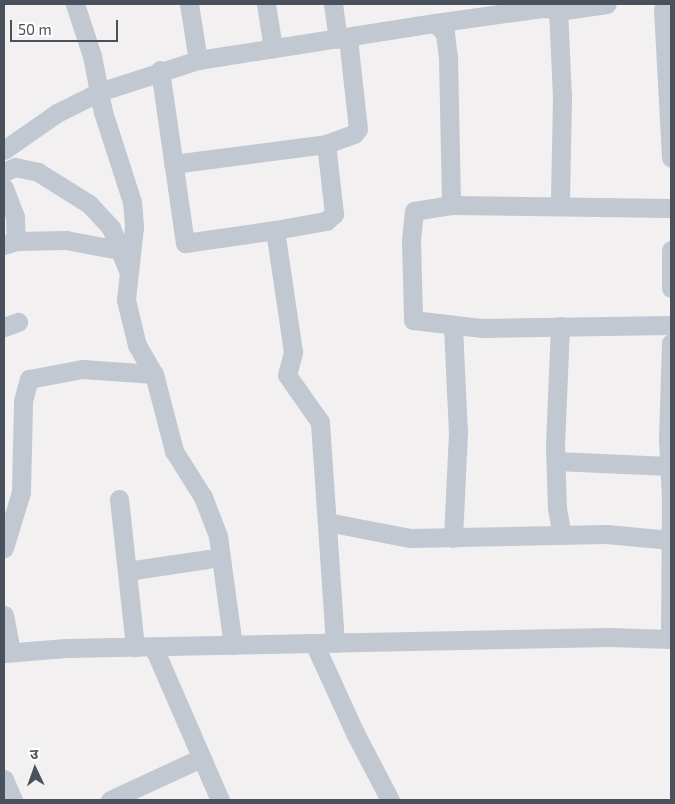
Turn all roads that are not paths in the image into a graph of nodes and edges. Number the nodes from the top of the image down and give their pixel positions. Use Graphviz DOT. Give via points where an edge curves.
graph roads {
  1 [pos="75,4"];
  2 [pos="189,4"];
  3 [pos="266,4"];
  4 [pos="333,4"];
  5 [pos="607,4"];
  6 [pos="662,7"];
  7 [pos="558,9"];
  8 [pos="435,22"];
  9 [pos="344,39"];
  10 [pos="274,48"];
  11 [pos="198,60"];
  12 [pos="160,70"];
  13 [pos="99,92"];
  14 [pos="326,144"];
  15 [pos="4,150"];
  16 [pos="671,158"];
  17 [pos="173,164"];
  18 [pos="4,172"];
  19 [pos="4,188"];
  20 [pos="560,204"];
  21 [pos="452,205"];
  22 [pos="671,208"];
  23 [pos="275,230"];
  24 [pos="10,243"];
  25 [pos="119,250"];
  26 [pos="671,250"];
  27 [pos="129,271"];
  28 [pos="671,288"];
  29 [pos="671,325"];
  30 [pos="453,326"];
  31 [pos="560,326"];
  32 [pos="671,343"];
  33 [pos="154,374"];
  34 [pos="556,462"];
  35 [pos="669,466"];
  36 [pos="119,499"];
  37 [pos="327,522"];
  38 [pos="562,534"];
  39 [pos="452,538"];
  40 [pos="671,540"];
  41 [pos="4,548"];
  42 [pos="207,559"];
  43 [pos="127,571"];
  44 [pos="4,615"];
  45 [pos="671,639"];
  46 [pos="314,643"];
  47 [pos="335,643"];
  48 [pos="233,645"];
  49 [pos="144,647"];
  50 [pos="8,652"];
  51 [pos="201,758"];
  52 [pos="4,779"];
  53 [pos="14,800"];
  54 [pos="110,800"];
  55 [pos="220,800"];
  56 [pos="390,800"];
  1 -- 13 [label="street"];
  2 -- 11 [label="street"];
  3 -- 10 [label="street"];
  4 -- 9 [label="street"];
  5 -- 7 [label="street"];
  6 -- 16 [label="street"];
  7 -- 8 [label="street" via="542,8"];
  7 -- 20 [label="street" via="562,96"];
  8 -- 9 [label="street"];
  8 -- 21 [label="street" via="445,32 448,57"];
  9 -- 10 [label="street"];
  9 -- 14 [label="street" via="358,129 354,134"];
  10 -- 11 [label="street"];
  11 -- 12 [label="street"];
  12 -- 13 [label="street"];
  12 -- 17 [label="street"];
  13 -- 15 [label="street" via="57,113"];
  13 -- 27 [label="street" via="132,202 134,227"];
  14 -- 17 [label="street"];
  14 -- 23 [label="street" via="334,214 326,220"];
  17 -- 23 [label="street" via="185,243"];
  18 -- 25 [label="street" via="15,167 38,172 90,204 110,228"];
  19 -- 24 [label="street" via="15,217"];
  20 -- 21 [label="street"];
  20 -- 22 [label="street"];
  21 -- 30 [label="street" via="414,210 411,300 413,320"];
  23 -- 37 [label="street" via="293,352 287,375 320,422"];
  24 -- 25 [label="street" via="66,240"];
  25 -- 27 [label="street"];
  26 -- 28 [label="street"];
  27 -- 33 [label="street" via="126,300 137,345"];
  29 -- 31 [label="street"];
  30 -- 31 [label="street"];
  30 -- 39 [label="street" via="458,441"];
  31 -- 34 [label="street"];
  32 -- 35 [label="street"];
  33 -- 41 [label="street" via="82,369 29,379 23,401 21,492"];
  33 -- 48 [label="street" via="174,451 203,497 218,536"];
  34 -- 35 [label="street"];
  34 -- 38 [label="street" via="557,508"];
  35 -- 40 [label="street"];
  36 -- 43 [label="street"];
  37 -- 39 [label="street" via="410,538"];
  37 -- 47 [label="street"];
  38 -- 39 [label="street"];
  38 -- 40 [label="street"];
  40 -- 45 [label="street"];
  42 -- 43 [label="street"];
  43 -- 49 [label="street"];
  44 -- 50 [label="street"];
  45 -- 47 [label="street" via="609,637"];
  46 -- 47 [label="street"];
  46 -- 48 [label="street"];
  46 -- 56 [label="street" via="355,734"];
  48 -- 49 [label="street"];
  49 -- 50 [label="street"];
  49 -- 51 [label="street"];
  51 -- 54 [label="street"];
  51 -- 55 [label="street"];
  52 -- 53 [label="street"];
}
